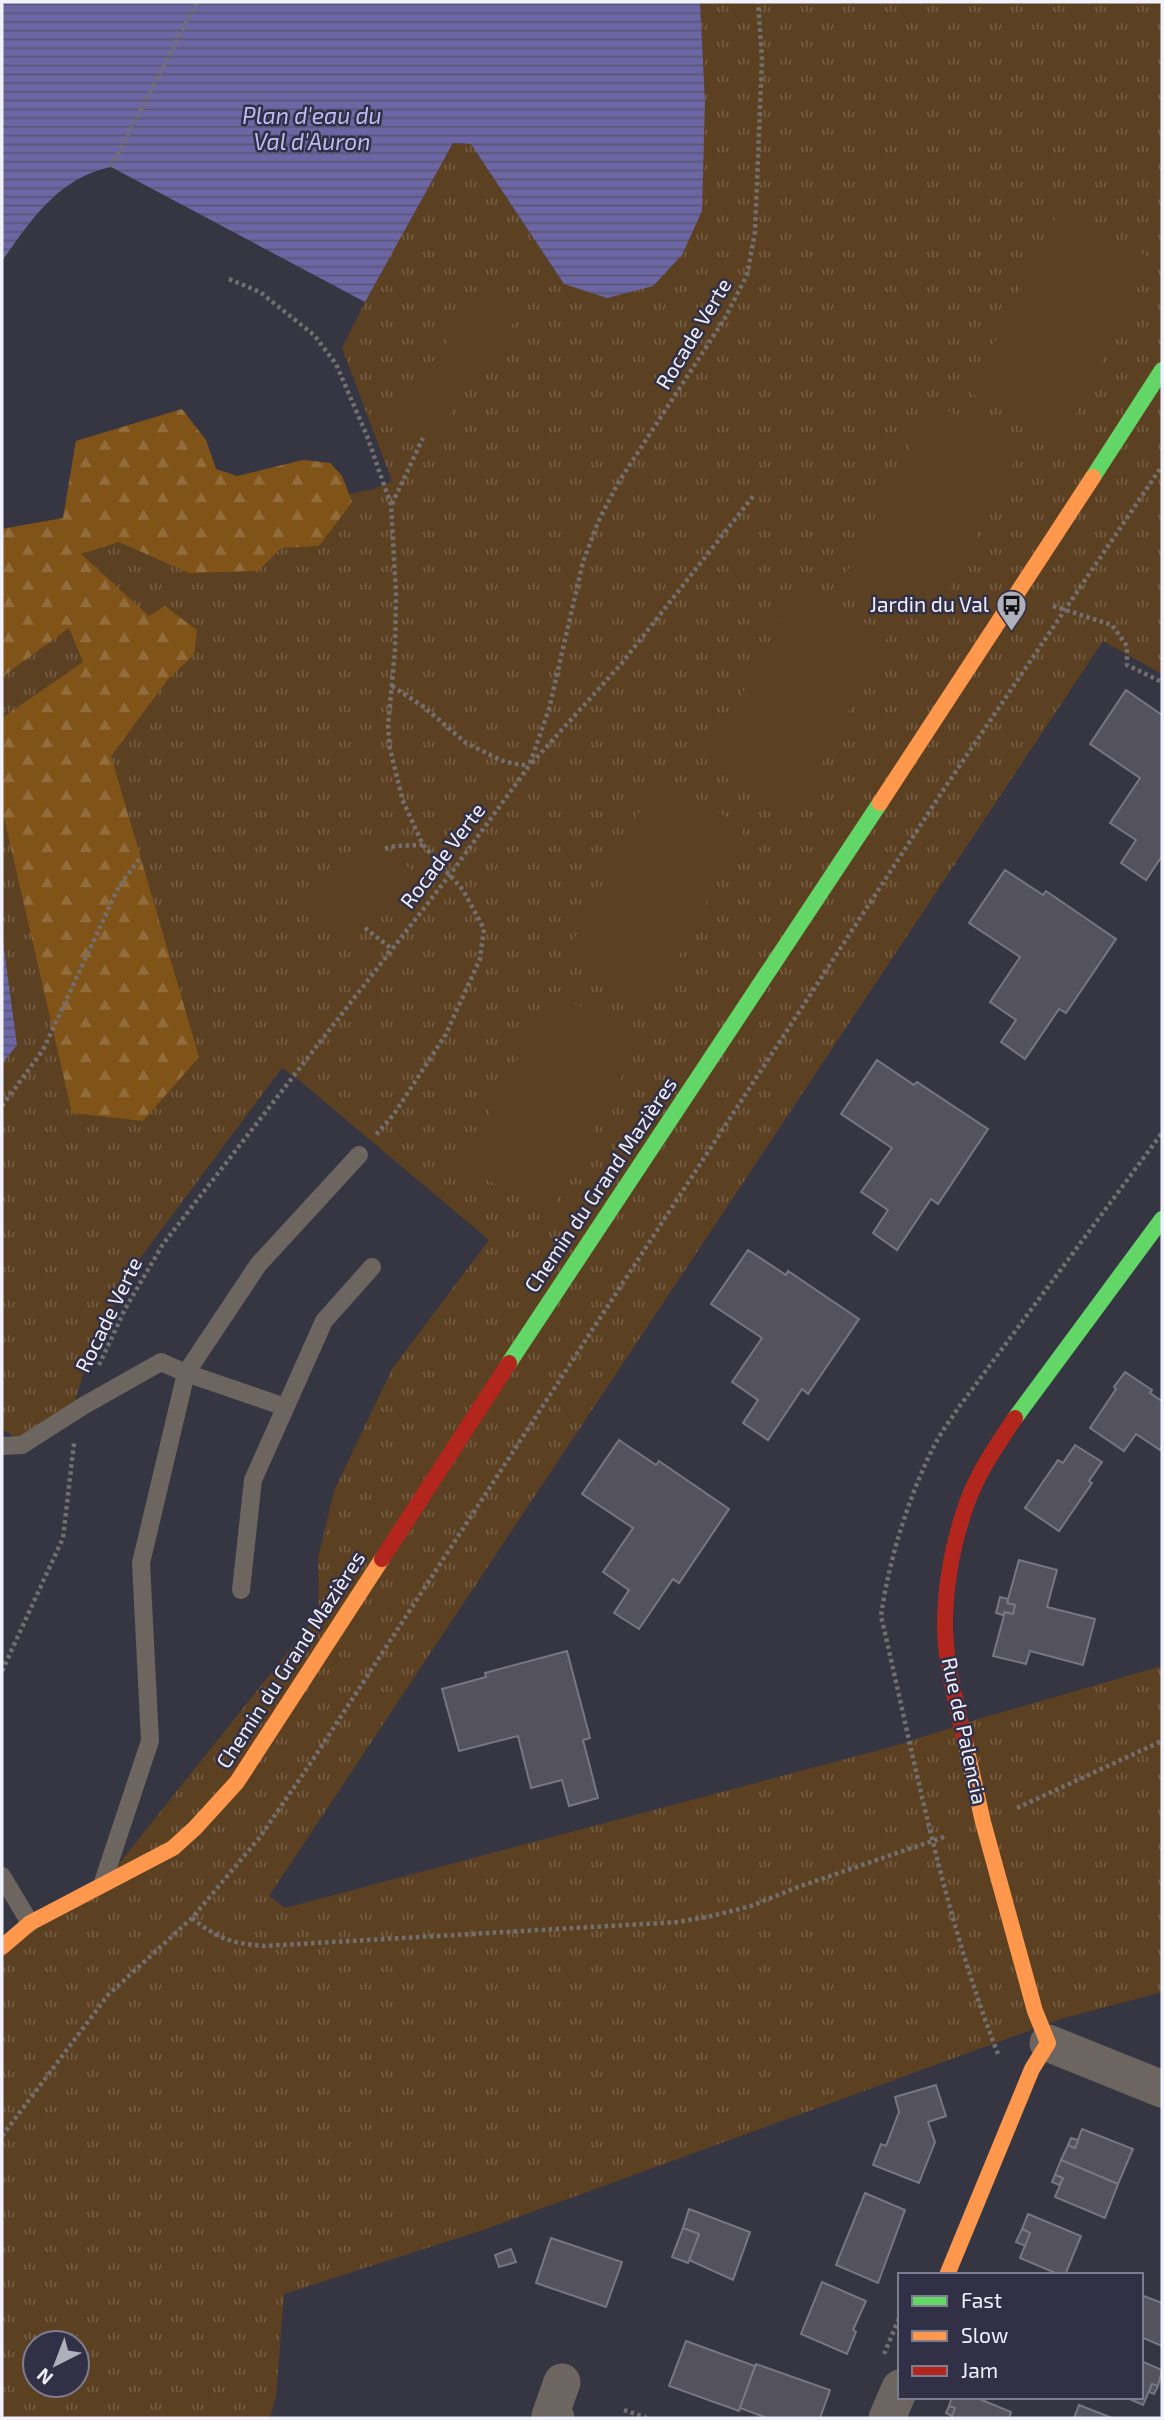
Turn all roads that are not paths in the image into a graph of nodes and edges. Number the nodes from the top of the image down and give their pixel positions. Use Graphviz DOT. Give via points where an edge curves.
graph roads {
  1 [pos="1162,370"];
  2 [pos="359,1155"];
  3 [pos="1162,1219"];
  4 [pos="372,1267"];
  5 [pos="186,1373"];
  6 [pos="285,1407"];
  7 [pos="2,1446"];
  8 [pos="241,1590"];
  9 [pos="2,1876"];
  10 [pos="102,1885"];
  11 [pos="30,1923"];
  12 [pos="2,1947"];
  13 [pos="1048,2043"];
  14 [pos="1162,2089"];
  15 [pos="948,2273"];
  16 [pos="562,2382"];
  17 [pos="898,2393"];
  18 [pos="556,2418"];
  19 [pos="887,2418"];
  1 -- 10 [label="street, Chemin du Grand Mazières" via="237,1782 173,1848"];
  2 -- 5 [label="lane" via="258,1265"];
  3 -- 13 [label="street, Rue de Palencia" via="992,1452 967,1502 951,1564 946,1647 983,1822"];
  4 -- 6 [label="lane" via="324,1321"];
  5 -- 6 [label="lane"];
  5 -- 7 [label="lane" via="160,1362 22,1445"];
  5 -- 10 [label="lane" via="141,1563 150,1741"];
  6 -- 8 [label="lane" via="253,1480"];
  9 -- 11 [label="lane"];
  10 -- 11 [label="street, Chemin du Grand Mazières"];
  11 -- 12 [label="street, Chemin du Grand Mazières"];
  13 -- 14 [label="street"];
  13 -- 15 [label="street" via="1032,2069"];
  16 -- 18 [label="street" via="550,2416"];
  17 -- 19 [label="street"];
}
